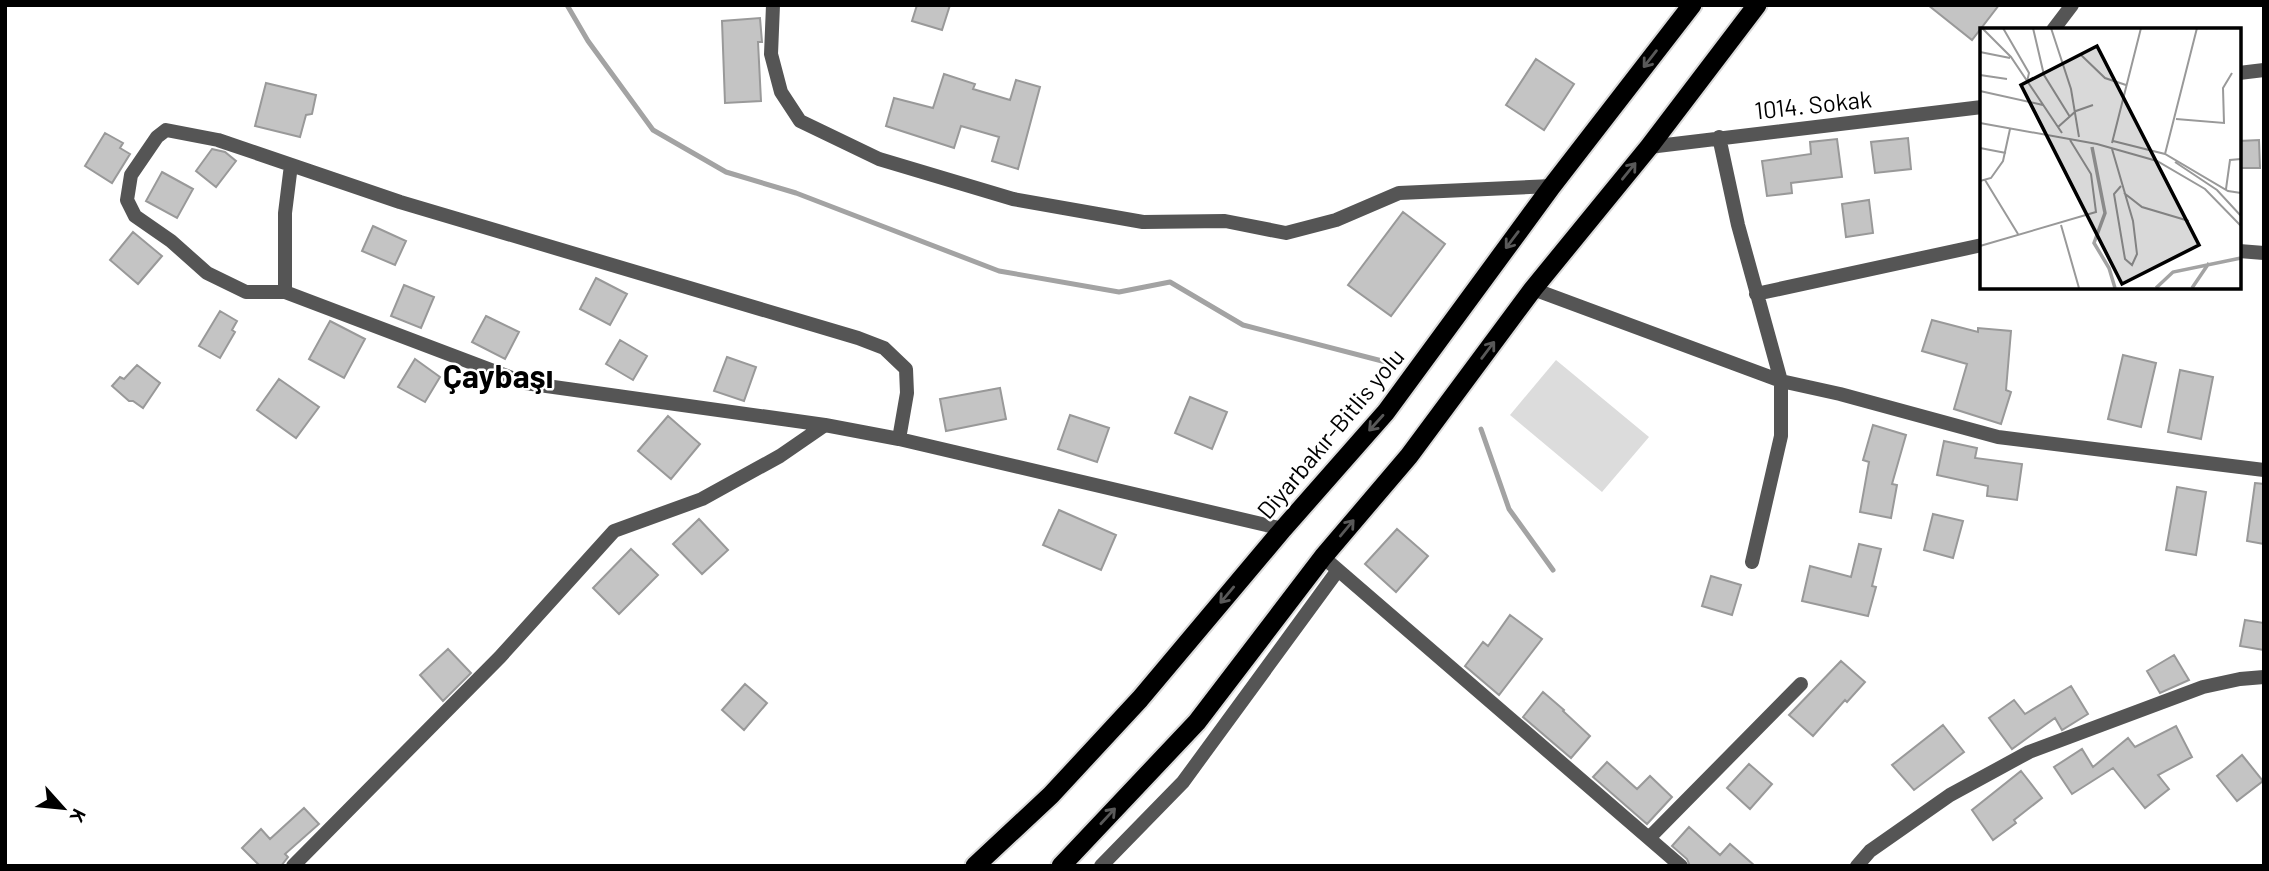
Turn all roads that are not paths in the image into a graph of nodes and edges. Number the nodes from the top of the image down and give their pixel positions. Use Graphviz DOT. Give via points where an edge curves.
graph roads {
  1 [pos="773,5"];
  2 [pos="1692,5"];
  3 [pos="1757,5"];
  4 [pos="2072,5"];
  5 [pos="2055,28"];
  6 [pos="2264,70"];
  7 [pos="2241,73"];
  8 [pos="1980,107"];
  9 [pos="1719,137"];
  10 [pos="1649,147"];
  11 [pos="290,165"];
  12 [pos="1552,186"];
  13 [pos="1980,245"];
  14 [pos="2241,251"];
  15 [pos="2264,253"];
  16 [pos="1533,289"];
  17 [pos="285,292"];
  18 [pos="1756,294"];
  19 [pos="1781,381"];
  20 [pos="825,425"];
  21 [pos="898,439"];
  22 [pos="2264,470"];
  23 [pos="1283,528"];
  24 [pos="1752,562"];
  25 [pos="1330,564"];
  26 [pos="2264,677"];
  27 [pos="1801,684"];
  28 [pos="1649,838"];
  29 [pos="293,866"];
  30 [pos="975,866"];
  31 [pos="1061,866"];
  32 [pos="1101,866"];
  33 [pos="1681,866"];
  34 [pos="1857,866"];
  1 -- 12 [label="street" via="771,54 781,92 800,121 879,159 1013,199 1143,222 1225,221 1286,233 1336,220 1399,193"];
  2 -- 12 [label="highway, Diyarbakır-Bitlis yolu, one-way"];
  3 -- 10 [label="highway"];
  4 -- 5 [label="street"];
  6 -- 7 [label="street"];
  8 -- 9 [label="street, 1014. Sokak"];
  9 -- 10 [label="street, 1014. Sokak"];
  9 -- 18 [label="street"];
  16 -- 10 [label="highway, one-way"];
  11 -- 17 [label="street"];
  11 -- 17 [label="street" via="218,140 166,130 131,175 127,200 135,216 207,273 246,292"];
  11 -- 21 [label="street" via="884,348 906,369 908,393"];
  12 -- 23 [label="highway, Diyarbakır-Bitlis yolu, one-way" via="1386,412"];
  13 -- 18 [label="street"];
  14 -- 15 [label="street"];
  16 -- 19 [label="street"];
  25 -- 16 [label="highway, one-way"];
  17 -- 20 [label="street" via="525,383"];
  18 -- 19 [label="street"];
  19 -- 22 [label="street" via="1998,437"];
  19 -- 24 [label="street" via="1781,436"];
  20 -- 21 [label="street"];
  20 -- 29 [label="street" via="702,499 614,531 500,657"];
  21 -- 23 [label="street"];
  23 -- 30 [label="highway, Diyarbakır-Bitlis yolu, one-way" via="1140,699 1051,795"];
  25 -- 28 [label="street"];
  31 -- 25 [label="highway, one-way" via="1197,722"];
  25 -- 32 [label="street" via="1183,782"];
  26 -- 34 [label="street" via="2203,687 2029,752 1950,795 1870,850"];
  27 -- 28 [label="street"];
  28 -- 33 [label="street"];
}
